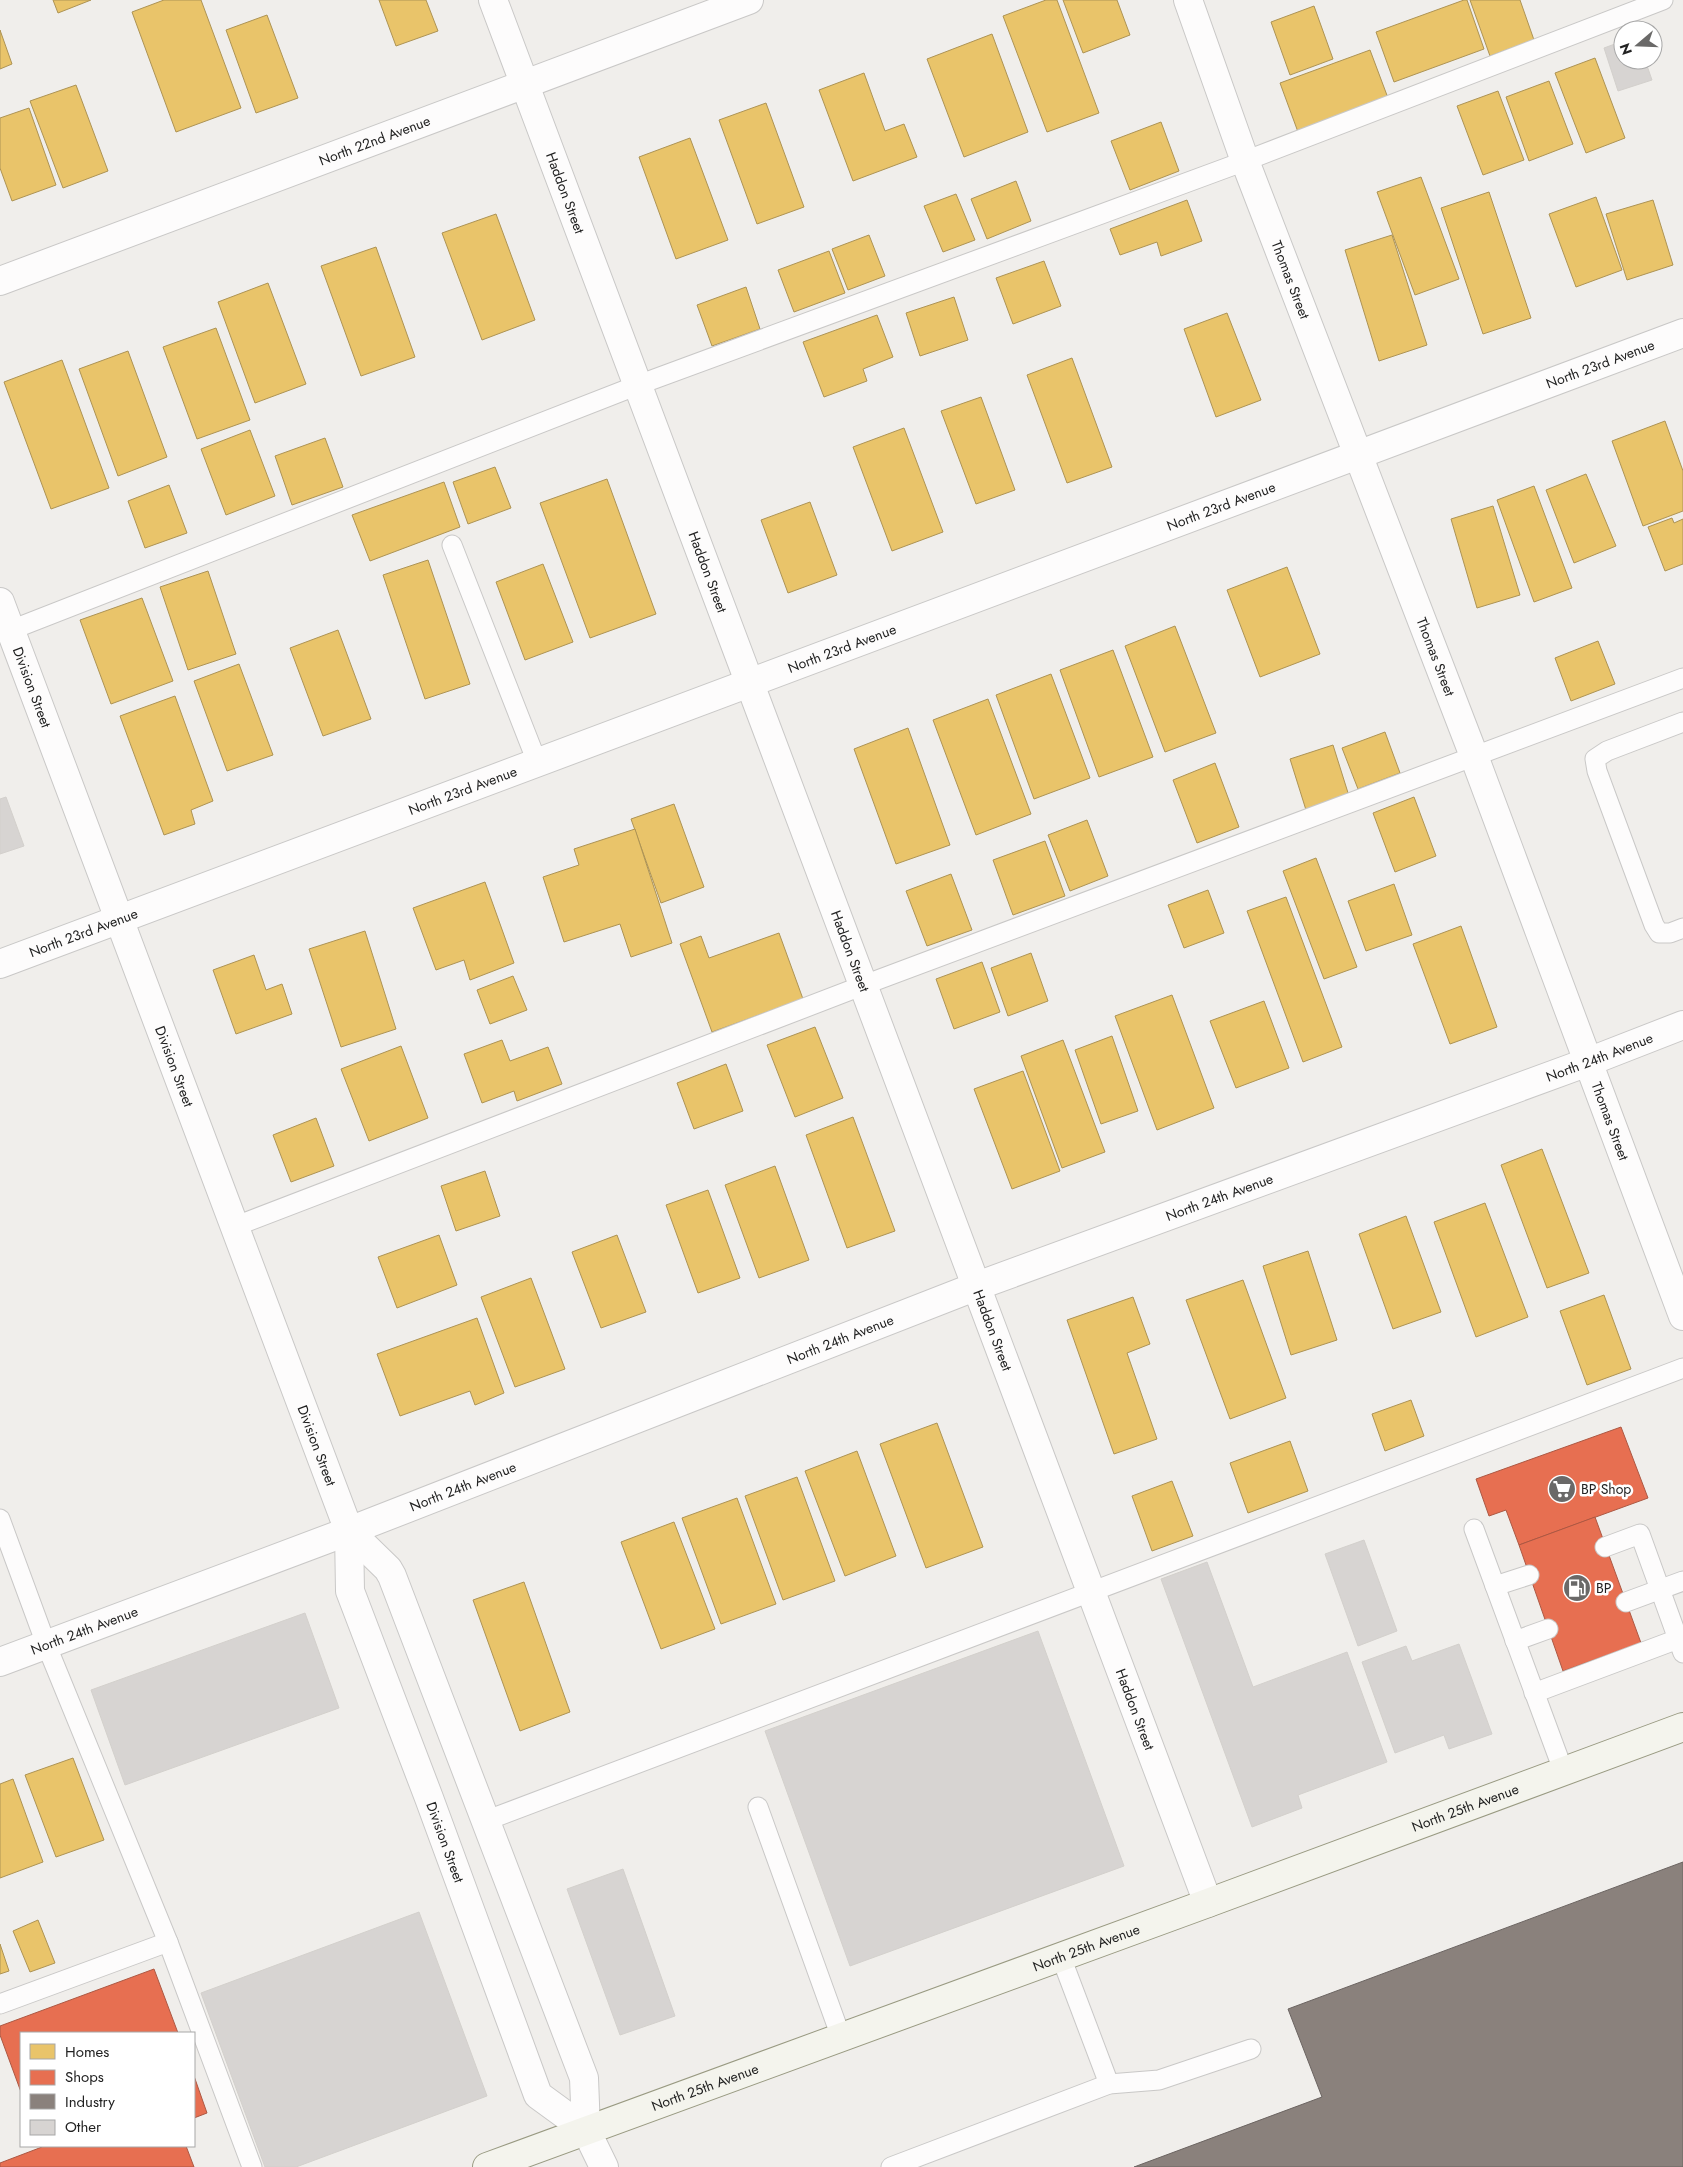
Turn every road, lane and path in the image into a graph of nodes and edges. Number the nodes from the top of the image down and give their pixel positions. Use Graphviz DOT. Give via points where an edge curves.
graph roads {
  1 [pos="493,0"];
  2 [pos="749,0"];
  3 [pos="1188,0"];
  4 [pos="1664,0"];
  5 [pos="525,84"];
  6 [pos="1245,161"];
  7 [pos="0,281"];
  8 [pos="1683,333"];
  9 [pos="638,385"];
  10 [pos="1358,455"];
  11 [pos="452,546"];
  12 [pos="0,602"];
  13 [pos="11,630"];
  14 [pos="1683,678"];
  15 [pos="750,683"];
  16 [pos="1683,722"];
  17 [pos="1474,756"];
  18 [pos="537,762"];
  19 [pos="120,919"];
  20 [pos="1683,928"];
  21 [pos="0,964"];
  22 [pos="864,985"];
  23 [pos="1683,1025"];
  24 [pos="1588,1062"];
  25 [pos="236,1226"];
  26 [pos="976,1286"];
  27 [pos="1683,1316"];
  28 [pos="1683,1368"];
  29 [pos="0,1519"];
  30 [pos="1474,1529"];
  31 [pos="349,1531"];
  32 [pos="1605,1547"];
  33 [pos="1529,1574"];
  34 [pos="1683,1581"];
  35 [pos="1495,1586"];
  36 [pos="1660,1589"];
  37 [pos="1092,1592"];
  38 [pos="1626,1602"];
  39 [pos="1548,1629"];
  40 [pos="1515,1641"];
  41 [pos="46,1644"];
  42 [pos="1681,1646"];
  43 [pos="0,1662"];
  44 [pos="1534,1693"];
  45 [pos="1683,1727"];
  46 [pos="1562,1770"];
  47 [pos="758,1807"];
  48 [pos="485,1821"];
  49 [pos="1208,1903"];
  50 [pos="168,1942"];
  51 [pos="1061,1957"];
  52 [pos="0,2004"];
  53 [pos="840,2037"];
  54 [pos="1251,2050"];
  55 [pos="1109,2084"];
  56 [pos="586,2130"];
  57 [pos="252,2167"];
  58 [pos="487,2167"];
  59 [pos="604,2167"];
  60 [pos="891,2167"];
  1 -- 5 [label="street, Haddon Street"];
  2 -- 5 [label="street, North 22nd Avenue"];
  3 -- 6 [label="street, Thomas Street"];
  4 -- 6 [label="lane"];
  5 -- 7 [label="street, North 22nd Avenue"];
  5 -- 9 [label="street, Haddon Street"];
  6 -- 9 [label="lane"];
  6 -- 10 [label="street, Thomas Street"];
  8 -- 10 [label="street, North 23rd Avenue"];
  9 -- 13 [label="lane"];
  9 -- 15 [label="street, Haddon Street"];
  10 -- 15 [label="street, North 23rd Avenue"];
  10 -- 17 [label="street, Thomas Street"];
  11 -- 18 [label="lane"];
  12 -- 13 [label="street, Division Street"];
  13 -- 19 [label="street, Division Street"];
  14 -- 17 [label="lane"];
  15 -- 18 [label="street, North 23rd Avenue"];
  15 -- 22 [label="street, Haddon Street"];
  16 -- 20 [label="lane" via="1607,751 1595,759 1596,771 1654,925 1659,933"];
  17 -- 22 [label="lane"];
  17 -- 24 [label="street, Thomas Street"];
  18 -- 19 [label="street, North 23rd Avenue"];
  19 -- 21 [label="street, North 23rd Avenue"];
  19 -- 25 [label="street, Division Street"];
  22 -- 25 [label="lane"];
  22 -- 26 [label="street, Haddon Street"];
  23 -- 24 [label="street, North 24th Avenue"];
  24 -- 26 [label="street, North 24th Avenue"];
  24 -- 27 [label="street, Thomas Street"];
  25 -- 31 [label="street, Division Street"];
  26 -- 31 [label="street, North 24th Avenue"];
  26 -- 37 [label="street, Haddon Street"];
  28 -- 37 [label="lane"];
  29 -- 41 [label="lane"];
  30 -- 35 [label="lane"];
  31 -- 41 [label="street, North 24th Avenue"];
  31 -- 48 [label="street, Division Street" via="388,1568"];
  31 -- 56 [label="street, Division Street" via="350,1591 538,2095"];
  32 -- 36 [label="lane" via="1640,1534"];
  33 -- 35 [label="lane"];
  34 -- 36 [label="lane"];
  35 -- 40 [label="lane"];
  36 -- 38 [label="lane"];
  36 -- 42 [label="lane"];
  37 -- 48 [label="lane"];
  37 -- 49 [label="street, Haddon Street"];
  39 -- 40 [label="lane"];
  40 -- 44 [label="lane"];
  41 -- 43 [label="street, North 24th Avenue"];
  41 -- 50 [label="lane"];
  42 -- 44 [label="lane"];
  44 -- 46 [label="lane"];
  45 -- 46 [label="main road, North 25th Avenue"];
  46 -- 49 [label="main road, North 25th Avenue"];
  47 -- 53 [label="lane"];
  48 -- 56 [label="street, Division Street" via="584,2078"];
  49 -- 51 [label="main road, North 25th Avenue"];
  50 -- 52 [label="lane"];
  50 -- 57 [label="lane"];
  51 -- 53 [label="main road, North 25th Avenue"];
  51 -- 55 [label="lane"];
  53 -- 56 [label="main road, North 25th Avenue"];
  54 -- 55 [label="lane" via="1158,2080"];
  55 -- 60 [label="lane"];
  56 -- 58 [label="main road, North 25th Avenue"];
  56 -- 59 [label="street, Division Street"];
}
